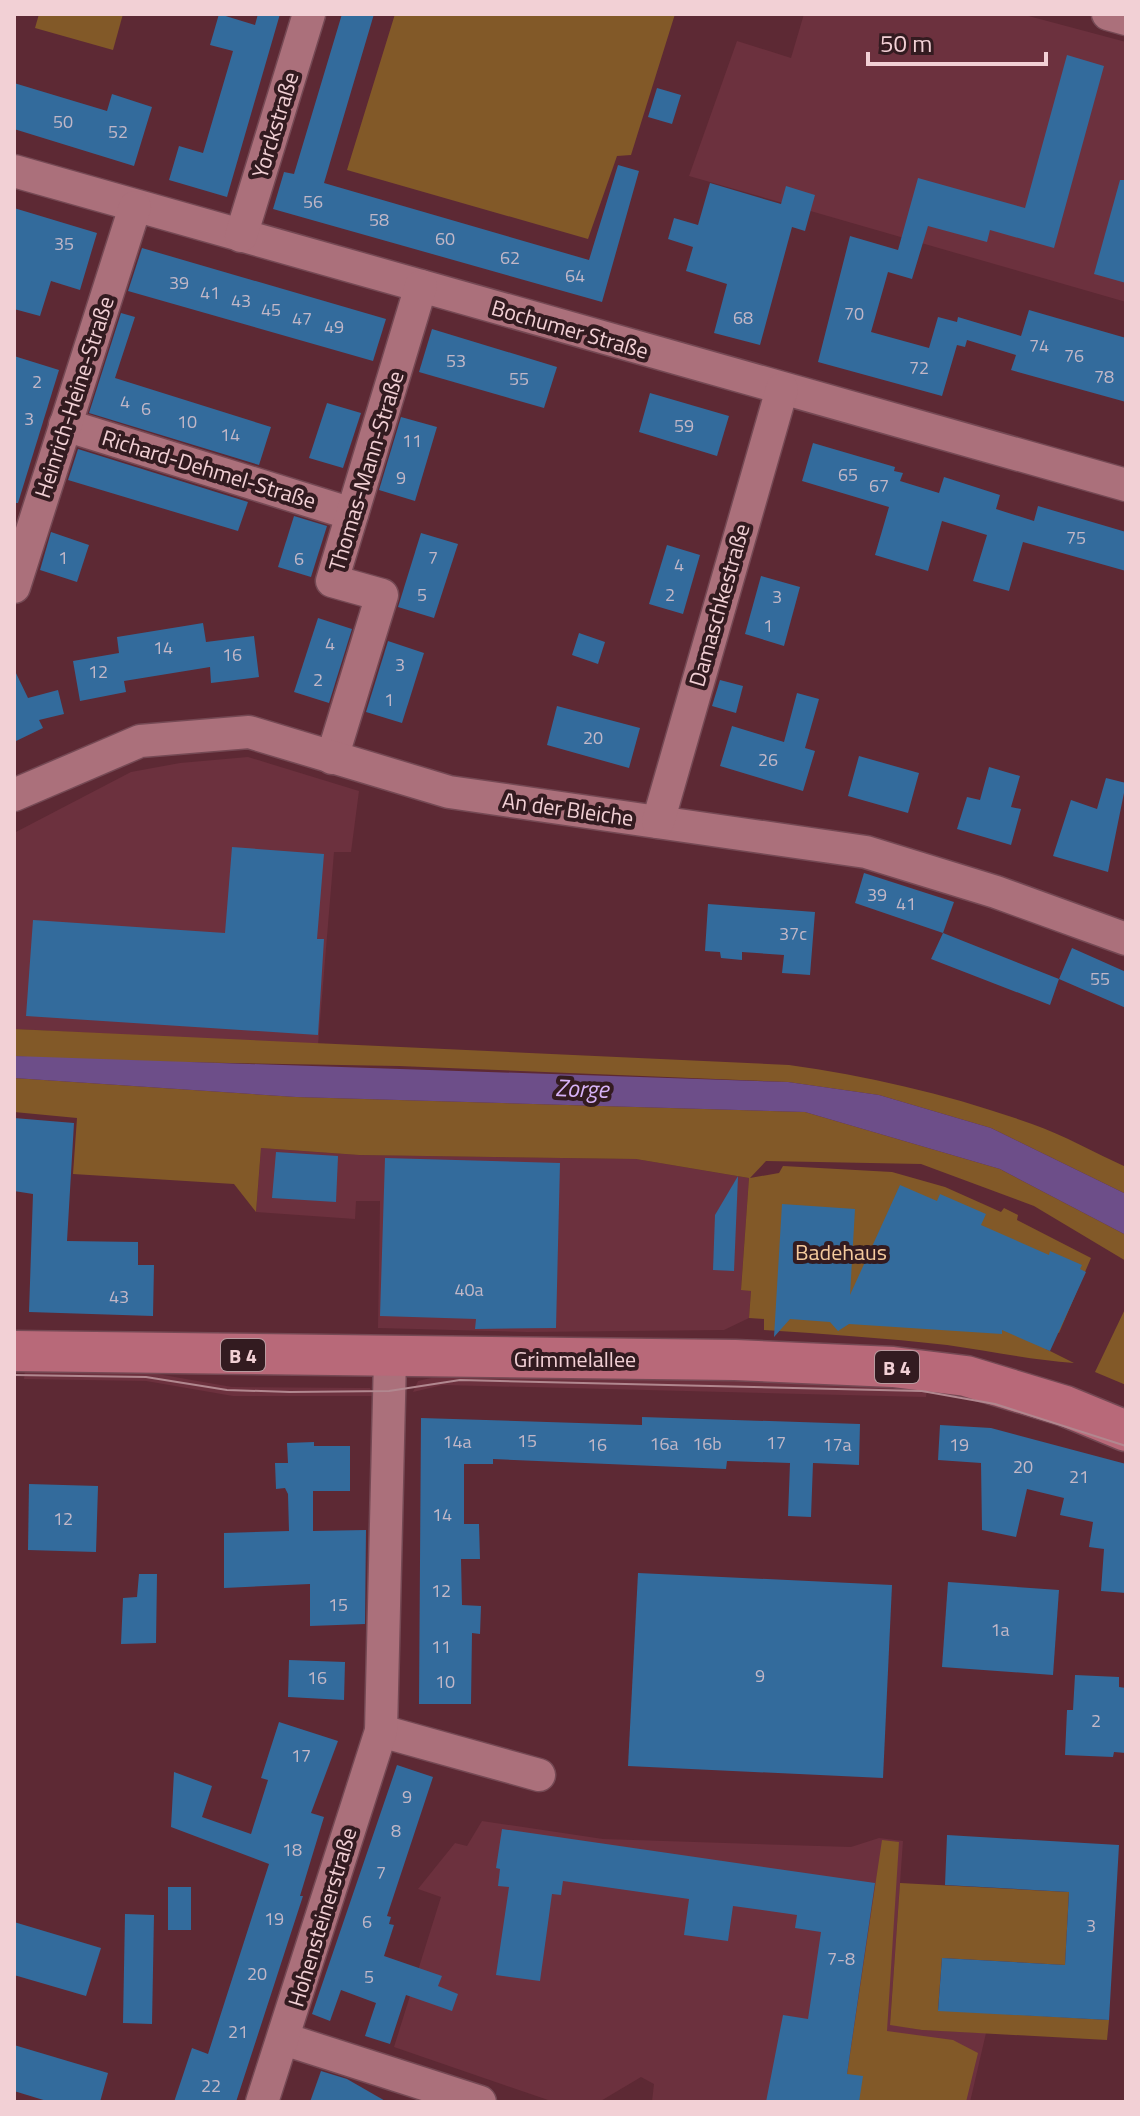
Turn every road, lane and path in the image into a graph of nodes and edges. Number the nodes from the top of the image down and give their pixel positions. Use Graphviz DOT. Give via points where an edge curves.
graph roads {
  1 [pos="309,14"];
  2 [pos="1108,14"];
  3 [pos="1126,19"];
  4 [pos="14,171"];
  5 [pos="135,207"];
  6 [pos="241,236"];
  7 [pos="421,286"];
  8 [pos="782,389"];
  9 [pos="65,425"];
  10 [pos="1126,485"];
  11 [pos="352,514"];
  12 [pos="14,587"];
  13 [pos="332,758"];
  14 [pos="14,795"];
  15 [pos="658,822"];
  16 [pos="1126,939"];
  17 [pos="14,1351"];
  18 [pos="390,1358"];
  19 [pos="1126,1431"];
  20 [pos="381,1731"];
  21 [pos="539,1775"];
  22 [pos="284,2039"];
  23 [pos="262,2102"];
  24 [pos="480,2102"];
  1 -- 6 [label="street, Yorckstraße"];
  2 -- 3 [label="street"];
  4 -- 5 [label="street, Bochumer Straße"];
  5 -- 6 [label="street, Bochumer Straße"];
  5 -- 9 [label="street, Heinrich-Heine-Straße"];
  6 -- 7 [label="street, Bochumer Straße"];
  7 -- 8 [label="street, Bochumer Straße"];
  7 -- 11 [label="street, Thomas-Mann-Straße"];
  8 -- 10 [label="street, Bochumer Straße"];
  8 -- 15 [label="street, Damaschkestraße"];
  9 -- 11 [label="street, Richard-Dehmel-Straße"];
  9 -- 12 [label="street, Heinrich-Heine-Straße"];
  11 -- 13 [label="street, Thomas-Mann-Straße" via="332,581 382,595"];
  13 -- 14 [label="street, An der Bleiche" via="249,732 140,741"];
  13 -- 15 [label="street, An der Bleiche" via="449,792"];
  15 -- 16 [label="street, An der Bleiche" via="866,852"];
  17 -- 18 [label="main road, Grimmelallee / B 4"];
  18 -- 19 [label="main road, Grimmelallee / B 4" via="735,1360 893,1367 966,1376"];
  18 -- 20 [label="street, Hohensteinerstraße"];
  20 -- 21 [label="street"];
  20 -- 22 [label="street, Hohensteinerstraße"];
  22 -- 23 [label="street, Hohensteinerstraße"];
  22 -- 24 [label="street"];
}
